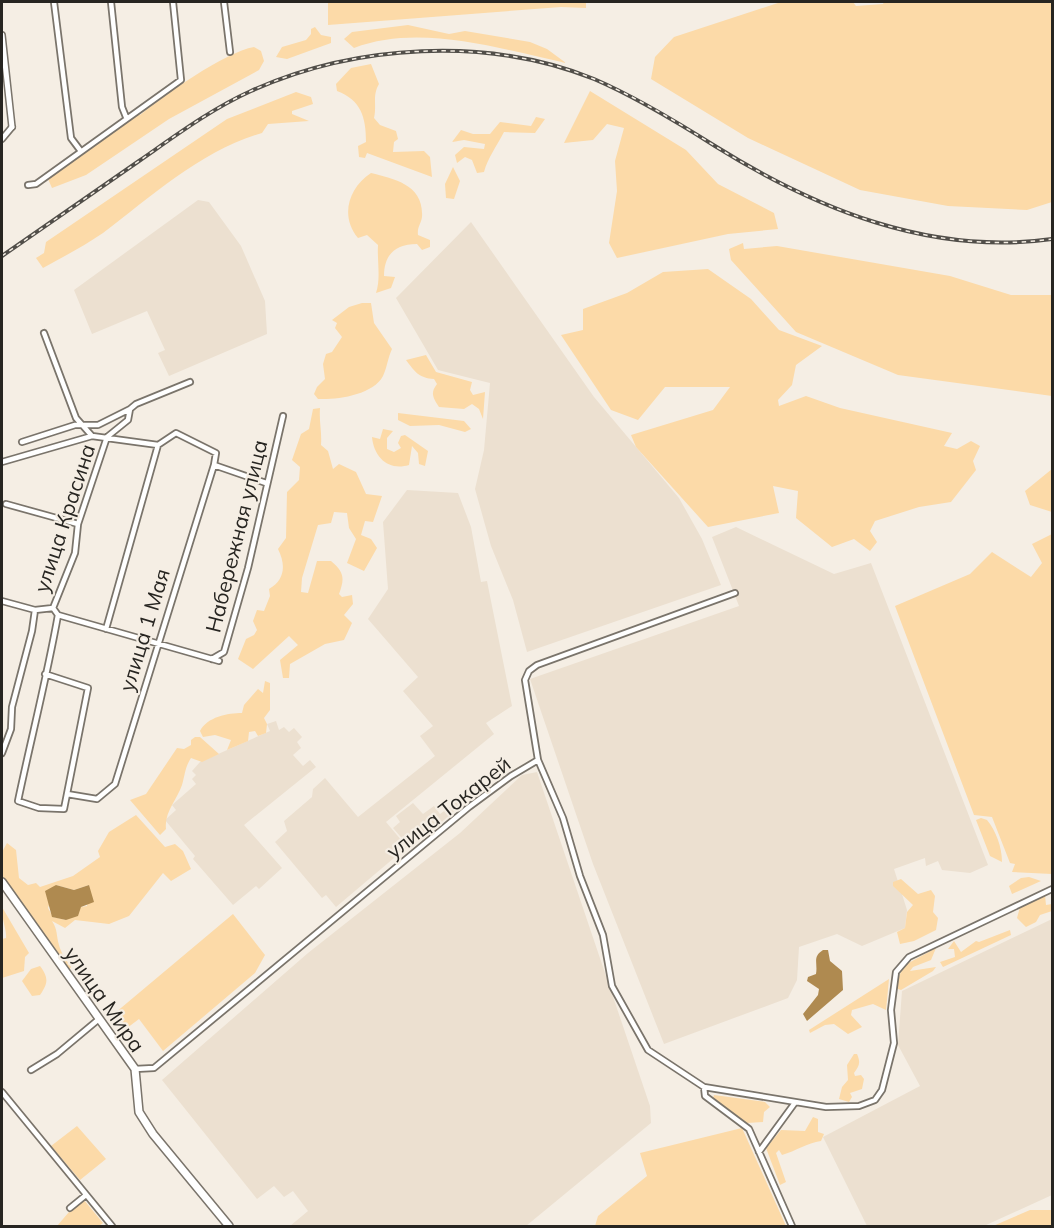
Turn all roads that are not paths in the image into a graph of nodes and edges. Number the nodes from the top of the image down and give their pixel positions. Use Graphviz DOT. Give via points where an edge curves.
graph roads {
  1 [pos="54,2"];
  2 [pos="111,2"];
  3 [pos="173,2"];
  4 [pos="224,2"];
  5 [pos="2,35"];
  6 [pos="230,52"];
  7 [pos="126,117"];
  8 [pos="12,127"];
  9 [pos="2,139"];
  10 [pos="80,150"];
  11 [pos="28,185"];
  12 [pos="44,333"];
  13 [pos="190,382"];
  14 [pos="130,409"];
  15 [pos="283,416"];
  16 [pos="84,426"];
  17 [pos="92,435"];
  18 [pos="107,437"];
  19 [pos="22,442"];
  20 [pos="158,445"];
  21 [pos="2,462"];
  22 [pos="214,465"];
  23 [pos="266,483"];
  24 [pos="6,504"];
  25 [pos="78,524"];
  26 [pos="735,593"];
  27 [pos="2,601"];
  28 [pos="52,608"];
  29 [pos="35,610"];
  30 [pos="58,615"];
  31 [pos="106,629"];
  32 [pos="156,643"];
  33 [pos="212,659"];
  34 [pos="219,661"];
  35 [pos="45,674"];
  36 [pos="2,753"];
  37 [pos="538,760"];
  38 [pos="67,794"];
  39 [pos="2,882"];
  40 [pos="1053,889"];
  41 [pos="99,1019"];
  42 [pos="135,1069"];
  43 [pos="31,1070"];
  44 [pos="704,1087"];
  45 [pos="2,1092"];
  46 [pos="794,1104"];
  47 [pos="759,1152"];
  48 [pos="86,1196"];
  49 [pos="70,1208"];
  50 [pos="112,1227"];
  51 [pos="229,1227"];
  52 [pos="792,1227"];
  1 -- 10 [label="street" via="71,138"];
  2 -- 7 [label="street"];
  3 -- 7 [label="street" via="182,80"];
  4 -- 6 [label="street"];
  5 -- 8 [label="street"];
  7 -- 10 [label="street"];
  8 -- 9 [label="street"];
  10 -- 11 [label="street" via="36,184"];
  12 -- 16 [label="street, улица Красина" via="76,418"];
  13 -- 14 [label="street"];
  14 -- 16 [label="street" via="98,425"];
  14 -- 18 [label="street" via="128,420"];
  15 -- 23 [label="street, Набережная улица"];
  16 -- 17 [label="street, улица Красина"];
  16 -- 19 [label="street" via="75,425"];
  17 -- 18 [label="street"];
  17 -- 21 [label="street"];
  18 -- 20 [label="street"];
  18 -- 25 [label="street, улица Красина"];
  20 -- 22 [label="street" via="176,433 216,453"];
  20 -- 31 [label="street"];
  22 -- 23 [label="street"];
  22 -- 32 [label="street, улица 1 Мая"];
  23 -- 33 [label="street, Набережная улица" via="248,568 224,652"];
  24 -- 25 [label="street"];
  25 -- 28 [label="street, улица Красина" via="75,553"];
  26 -- 37 [label="street, улица Токарей" via="529,671 525,680"];
  27 -- 29 [label="street"];
  28 -- 29 [label="street"];
  28 -- 30 [label="street"];
  29 -- 36 [label="street, улица Красина"];
  30 -- 31 [label="street"];
  30 -- 35 [label="street, улица Красина"];
  31 -- 32 [label="street"];
  32 -- 33 [label="street"];
  32 -- 38 [label="street, улица 1 Мая" via="115,784 98,799"];
  33 -- 34 [label="street"];
  35 -- 38 [label="street" via="88,688"];
  35 -- 38 [label="street, улица Красина" via="18,801 39,808 64,809"];
  37 -- 42 [label="street, улица Токарей" via="469,807 154,1068"];
  37 -- 44 [label="street" via="563,818 603,935 612,986 648,1050"];
  39 -- 41 [label="main road, улица Мира"];
  40 -- 46 [label="street" via="909,957 896,972 891,1010 894,1043 882,1090 875,1100 859,1107"];
  41 -- 42 [label="main road, улица Мира"];
  41 -- 43 [label="street"];
  42 -- 51 [label="main road, улица Мира" via="139,1112"];
  44 -- 46 [label="street"];
  44 -- 47 [label="street" via="705,1096 749,1128"];
  45 -- 48 [label="street"];
  46 -- 47 [label="street"];
  47 -- 52 [label="street"];
  48 -- 49 [label="street"];
  48 -- 50 [label="street"];
}
